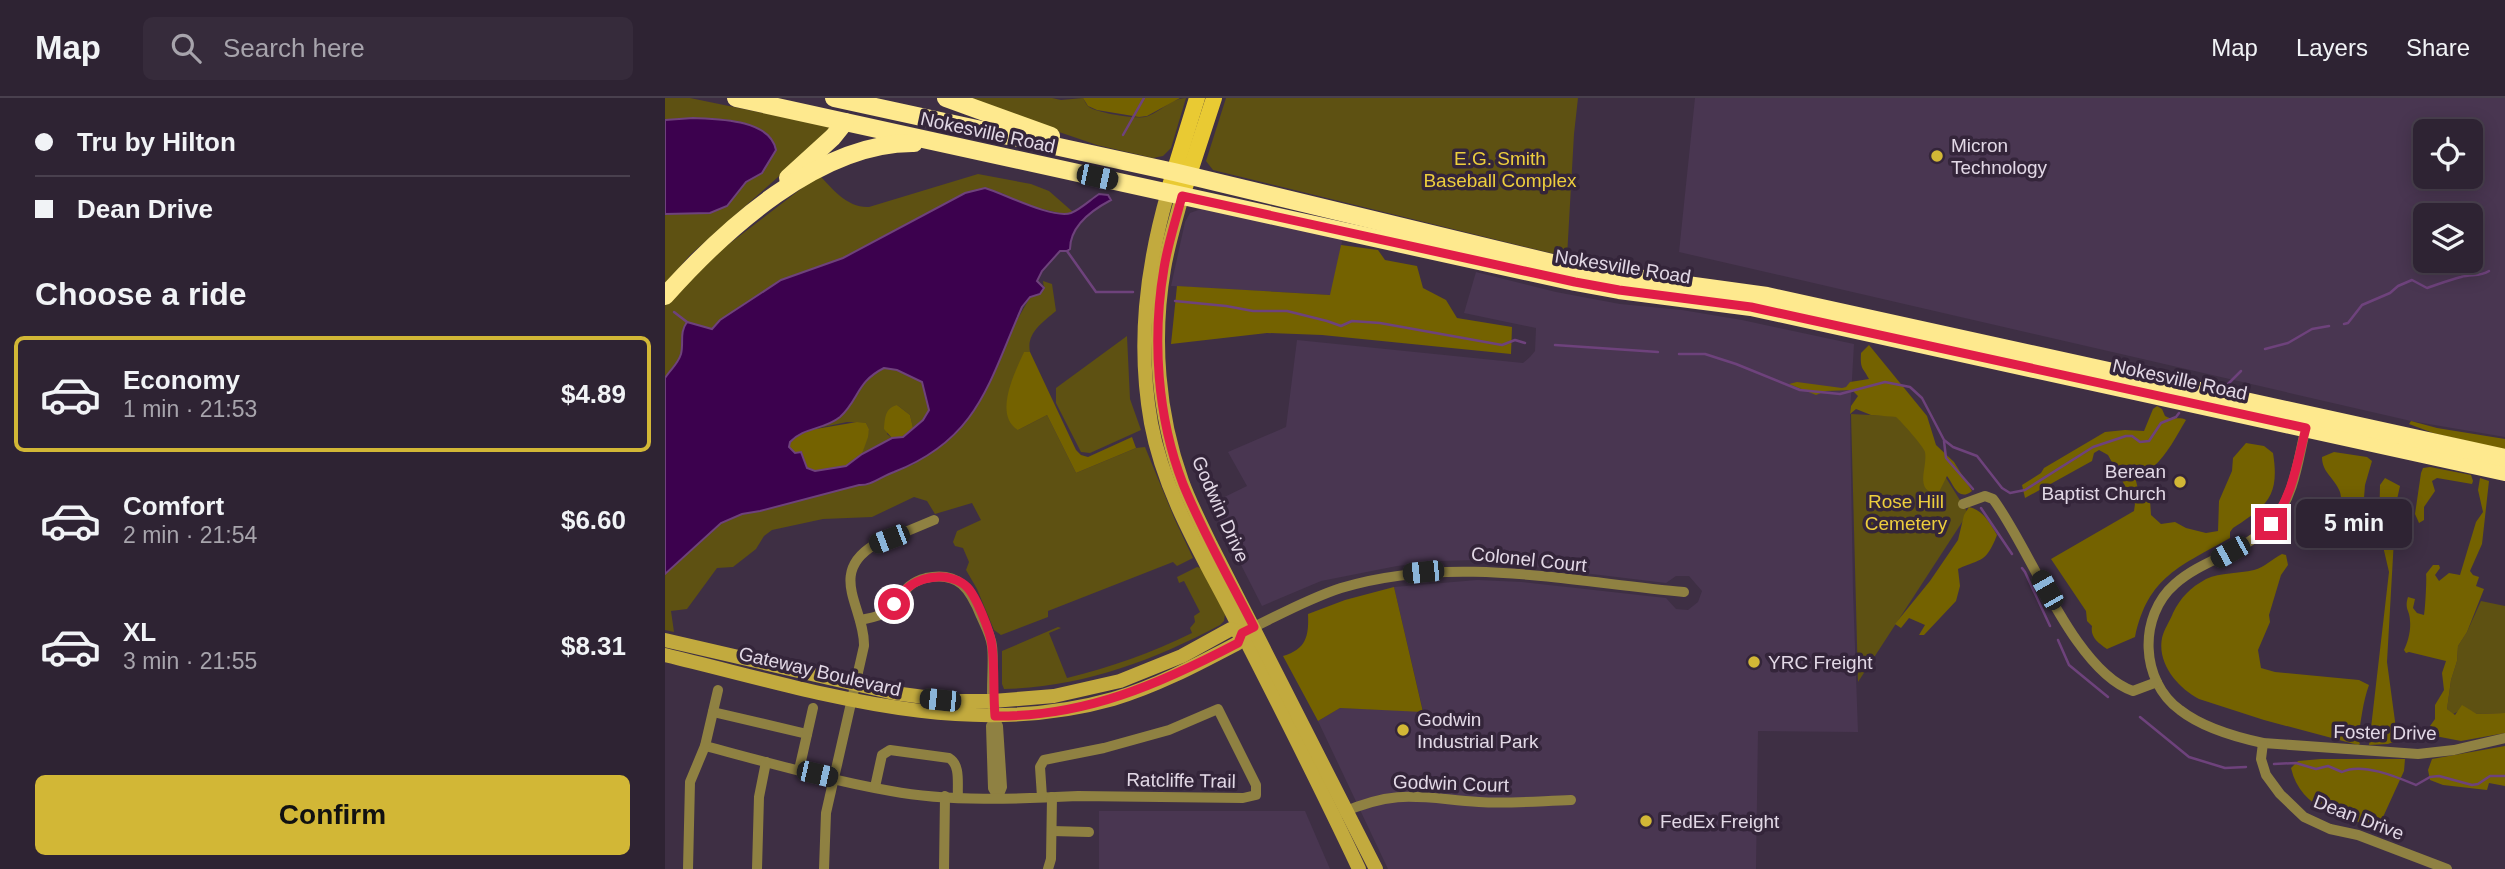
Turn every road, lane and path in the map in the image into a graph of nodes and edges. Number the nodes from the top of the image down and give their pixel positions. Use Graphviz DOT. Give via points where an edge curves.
graph roads {
  1 [pos="736,98"];
  2 [pos="834,98"];
  3 [pos="946,98"];
  4 [pos="1197,98"];
  5 [pos="1214,98"];
  6 [pos="845,122"];
  7 [pos="961,147"];
  8 [pos="1096,155"];
  9 [pos="1181,174"];
  10 [pos="1175,194"];
  11 [pos="743,217"];
  12 [pos="665,296"];
  13 [pos="2307,422"];
  14 [pos="2505,458"];
  15 [pos="2505,472"];
  16 [pos="1963,504"];
  17 [pos="934,520"];
  18 [pos="1684,592"];
  19 [pos="860,620"];
  20 [pos="1248,630"];
  21 [pos="665,640"];
  22 [pos="665,655"];
  23 [pos="2157,682"];
  24 [pos="718,690"];
  25 [pos="855,692"];
  26 [pos="813,708"];
  27 [pos="713,712"];
  28 [pos="994,713"];
  29 [pos="807,734"];
  30 [pos="2505,738"];
  31 [pos="2263,743"];
  32 [pos="705,747"];
  33 [pos="766,762"];
  34 [pos="799,770"];
  35 [pos="835,778"];
  36 [pos="874,787"];
  37 [pos="945,796"];
  38 [pos="958,797"];
  39 [pos="998,797"];
  40 [pos="1047,797"];
  41 [pos="1571,800"];
  42 [pos="1341,813"];
  43 [pos="1052,831"];
  44 [pos="1089,832"];
  45 [pos="688,869"];
  46 [pos="757,869"];
  47 [pos="824,869"];
  48 [pos="943,869"];
  49 [pos="1048,869"];
  50 [pos="1359,869"];
  51 [pos="1376,869"];
  52 [pos="2447,869"];
  1 -- 6 [label="highway, Nokesville Road"];
  2 -- 8 [label="highway, Nokesville Road"];
  3 -- 8 [label="highway"];
  4 -- 9 [label="main road, Godwin Drive"];
  5 -- 9 [label="main road, Godwin Drive"];
  6 -- 7 [label="highway, Nokesville Road"];
  6 -- 11 [label="highway"];
  7 -- 10 [label="highway, Nokesville Road"];
  7 -- 11 [label="highway" via="906,143 852,153"];
  8 -- 9 [label="highway, Nokesville Road"];
  9 -- 10 [label="main road, Godwin Drive"];
  9 -- 13 [label="highway, Nokesville Road" via="1573,268 1767,296"];
  10 -- 13 [label="highway, Nokesville Road" via="1575,282 1751,307"];
  10 -- 20 [label="street, Godwin Drive" via="1160,297 1159,421"];
  11 -- 12 [label="highway"];
  13 -- 14 [label="highway, Nokesville Road"];
  13 -- 15 [label="highway, Nokesville Road"];
  13 -- 23 [label="street" via="2291,490 2271,524 2180,580 2159,604 2148,642"];
  16 -- 23 [label="street" via="1985,496 1993,499 2076,639 2101,668 2133,691"];
  17 -- 19 [label="street" via="874,545 859,558 852,570 851,595"];
  18 -- 20 [label="street, Colonel Court" via="1479,571 1423,572 1322,594"];
  19 -- 25 [label="street" via="864,646"];
  19 -- 28 [label="street" via="885,613 900,593 925,579 957,580 968,588 990,635"];
  20 -- 28 [label="street, Gateway Boulevard" via="1238,643 1136,691 1025,715"];
  20 -- 42 [label="street, Godwin Drive"];
  21 -- 25 [label="street, Gateway Boulevard"];
  22 -- 25 [label="street, Gateway Boulevard"];
  23 -- 31 [label="street" via="2171,703 2190,717"];
  24 -- 27 [label="street"];
  25 -- 28 [label="street, Gateway Boulevard" via="926,698"];
  25 -- 35 [label="street"];
  26 -- 29 [label="street"];
  27 -- 29 [label="street"];
  27 -- 32 [label="street"];
  28 -- 39 [label="street" via="993,788"];
  29 -- 34 [label="street"];
  30 -- 31 [label="street, Foster Drive" via="2418,754"];
  31 -- 52 [label="street, Dean Drive" via="2266,775 2304,817"];
  32 -- 33 [label="street, Ratcliffe Trail"];
  32 -- 45 [label="street" via="690,782"];
  33 -- 34 [label="street, Ratcliffe Trail"];
  33 -- 46 [label="street" via="759,797"];
  34 -- 35 [label="street, Ratcliffe Trail"];
  35 -- 36 [label="street, Ratcliffe Trail"];
  35 -- 47 [label="street" via="824,829"];
  36 -- 37 [label="street, Ratcliffe Trail"];
  36 -- 38 [label="street" via="882,755 891,751 954,760"];
  37 -- 38 [label="street, Ratcliffe Trail"];
  37 -- 48 [label="street"];
  38 -- 39 [label="street, Ratcliffe Trail"];
  39 -- 40 [label="street, Ratcliffe Trail"];
  40 -- 40 [label="street, Ratcliffe Trail" via="1243,799 1256,795 1257,785 1218,709 1169,730 1044,760 1040,767"];
  40 -- 43 [label="street"];
  41 -- 42 [label="street, Godwin Court" via="1503,803 1398,796"];
  42 -- 50 [label="street, Godwin Drive"];
  42 -- 51 [label="street, Godwin Drive"];
  43 -- 44 [label="street"];
  43 -- 49 [label="street"];
}
